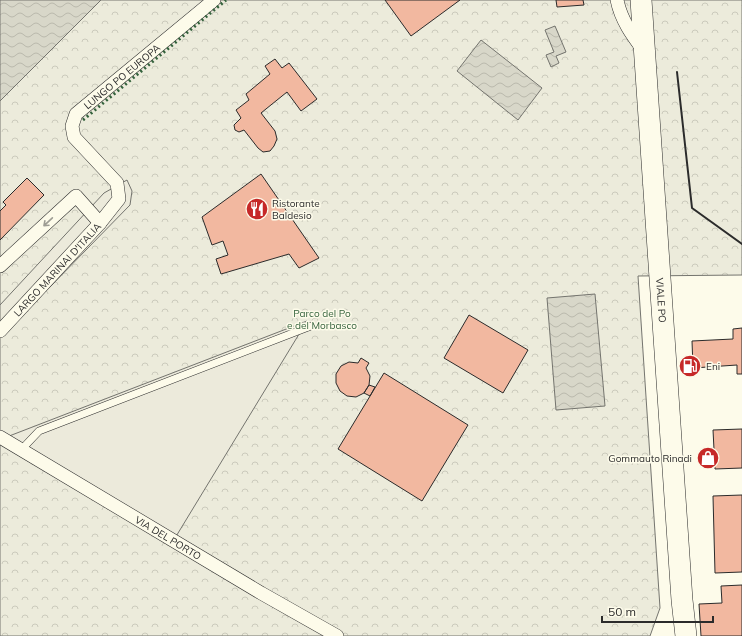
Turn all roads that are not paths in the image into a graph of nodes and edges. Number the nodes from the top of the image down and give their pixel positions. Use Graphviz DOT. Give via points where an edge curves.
graph roads {
  1 [pos="214,0"];
  2 [pos="617,0"];
  3 [pos="641,0"];
  4 [pos="644,51"];
  5 [pos="100,223"];
  6 [pos="0,266"];
  7 [pos="311,326"];
  8 [pos="0,331"];
  9 [pos="0,437"];
  10 [pos="21,450"];
  11 [pos="682,600"];
  12 [pos="337,636"];
  13 [pos="673,636"];
  14 [pos="686,636"];
  1 -- 5 [label="street, LUNGO PO EUROPA" via="76,114 72,126 74,137 117,183 119,199"];
  2 -- 4 [label="street" via="620,13"];
  3 -- 4 [label="main road, VIALE PO"];
  4 -- 11 [label="main road, VIALE PO"];
  5 -- 6 [label="street, LARGO MARINAI D'ITALIA, one-way" via="76,196"];
  5 -- 8 [label="street, LARGO MARINAI D'ITALIA"];
  7 -- 10 [label="lane" via="39,431"];
  9 -- 10 [label="street, VIA DEL PORTO"];
  10 -- 12 [label="street, VIA DEL PORTO"];
  11 -- 13 [label="main road"];
  11 -- 14 [label="main road, VIALE PO"];
}
